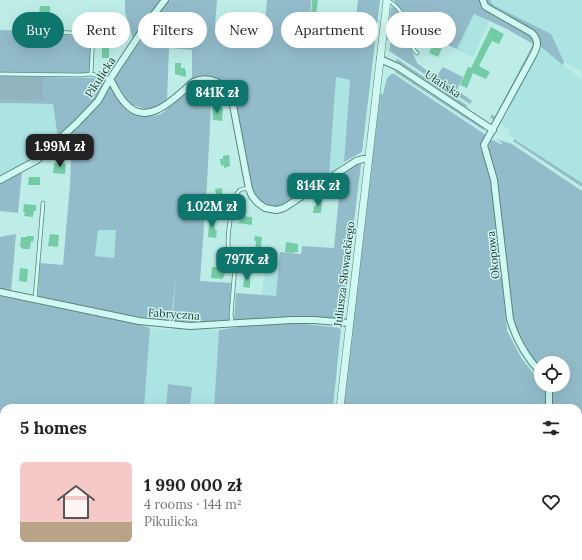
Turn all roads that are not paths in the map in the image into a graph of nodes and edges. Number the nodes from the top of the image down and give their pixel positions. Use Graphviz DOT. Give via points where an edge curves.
graph roads {
  1 [pos="165,0"];
  2 [pos="387,0"];
  3 [pos="483,0"];
  4 [pos="64,33"];
  5 [pos="417,53"];
  6 [pos="380,59"];
  7 [pos="0,74"];
  8 [pos="92,74"];
  9 [pos="110,80"];
  10 [pos="493,130"];
  11 [pos="368,159"];
  12 [pos="0,180"];
  13 [pos="249,189"];
  14 [pos="43,203"];
  15 [pos="0,292"];
  16 [pos="35,299"];
  17 [pos="232,324"];
  18 [pos="350,324"];
  19 [pos="534,365"];
  20 [pos="549,392"];
  21 [pos="340,404"];
  22 [pos="549,404"];
  1 -- 9 [label="street, Pikulicka"];
  2 -- 5 [label="lane" via="393,3 405,19"];
  2 -- 6 [label="street, Juliusza Słowackiego"];
  3 -- 10 [label="street, Okopowa" via="485,6 532,34 538,42"];
  4 -- 8 [label="lane" via="93,34"];
  6 -- 10 [label="street, Ułańska" via="394,64"];
  6 -- 11 [label="street, Juliusza Słowackiego"];
  7 -- 8 [label="lane"];
  8 -- 9 [label="lane"];
  9 -- 12 [label="street, Pikulicka" via="98,100 52,147 37,160"];
  9 -- 13 [label="street" via="126,105 144,113 158,110 199,80 216,82 226,88 232,100"];
  10 -- 19 [label="street, Okopowa" via="484,145 494,180 510,319 516,337"];
  11 -- 13 [label="street" via="356,161 280,209 261,206"];
  11 -- 18 [label="street, Juliusza Słowackiego"];
  13 -- 17 [label="lane" via="239,191 232,210 228,244 235,267"];
  14 -- 16 [label="lane"];
  15 -- 16 [label="street, Fabryczna"];
  16 -- 17 [label="street, Fabryczna" via="139,321 190,326"];
  17 -- 18 [label="street, Fabryczna" via="314,320"];
  18 -- 21 [label="street, Juliusza Słowackiego"];
  20 -- 22 [label="street"];
}
